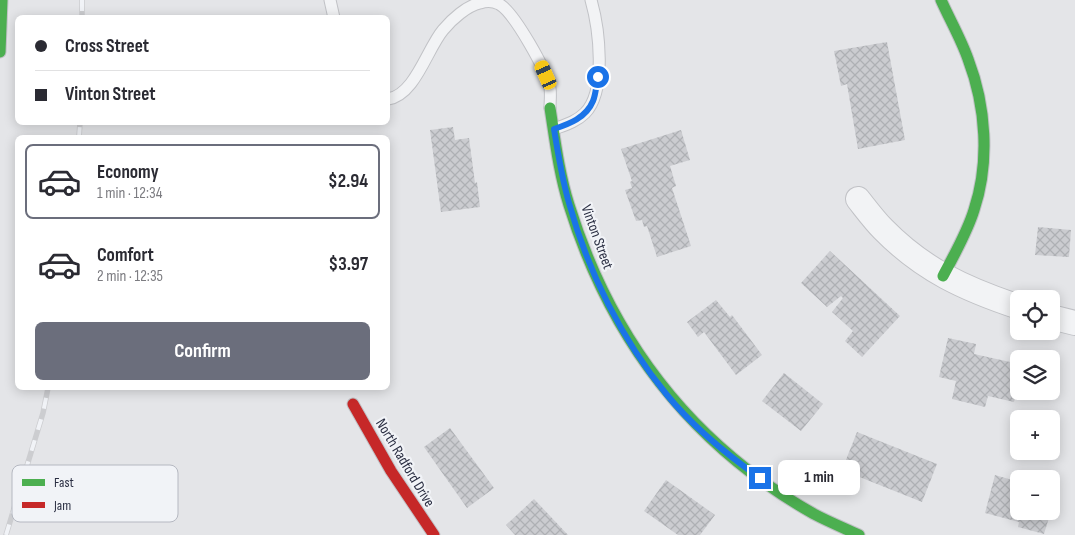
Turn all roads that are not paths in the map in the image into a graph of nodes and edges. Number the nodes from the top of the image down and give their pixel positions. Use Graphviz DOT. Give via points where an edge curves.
graph roads {
  1 [pos="2,0"];
  2 [pos="330,0"];
  3 [pos="591,0"];
  4 [pos="942,0"];
  5 [pos="333,15"];
  6 [pos="0,52"];
  7 [pos="390,99"];
  8 [pos="550,108"];
  9 [pos="554,129"];
  10 [pos="858,199"];
  11 [pos="943,276"];
  12 [pos="1010,304"];
  13 [pos="1060,319"];
  14 [pos="1075,323"];
  15 [pos="354,404"];
  16 [pos="434,535"];
  17 [pos="859,535"];
  1 -- 6 [label="street"];
  2 -- 5 [label="lane"];
  3 -- 9 [label="lane" via="598,45 598,77 593,102 571,124"];
  4 -- 11 [label="street" via="972,70 985,140 983,175 974,210"];
  7 -- 8 [label="lane, Vinton Street" via="401,94 421,69 442,30 458,15 488,1 500,4 509,12 537,56 550,88"];
  8 -- 9 [label="street, Vinton Street"];
  9 -- 17 [label="street, Vinton Street" via="569,203 582,244 598,283 643,364 695,425 733,459 816,516"];
  10 -- 11 [label="street" via="882,228"];
  11 -- 12 [label="street"];
  13 -- 14 [label="street"];
  15 -- 16 [label="street, North Radford Drive" via="380,454"];
}
